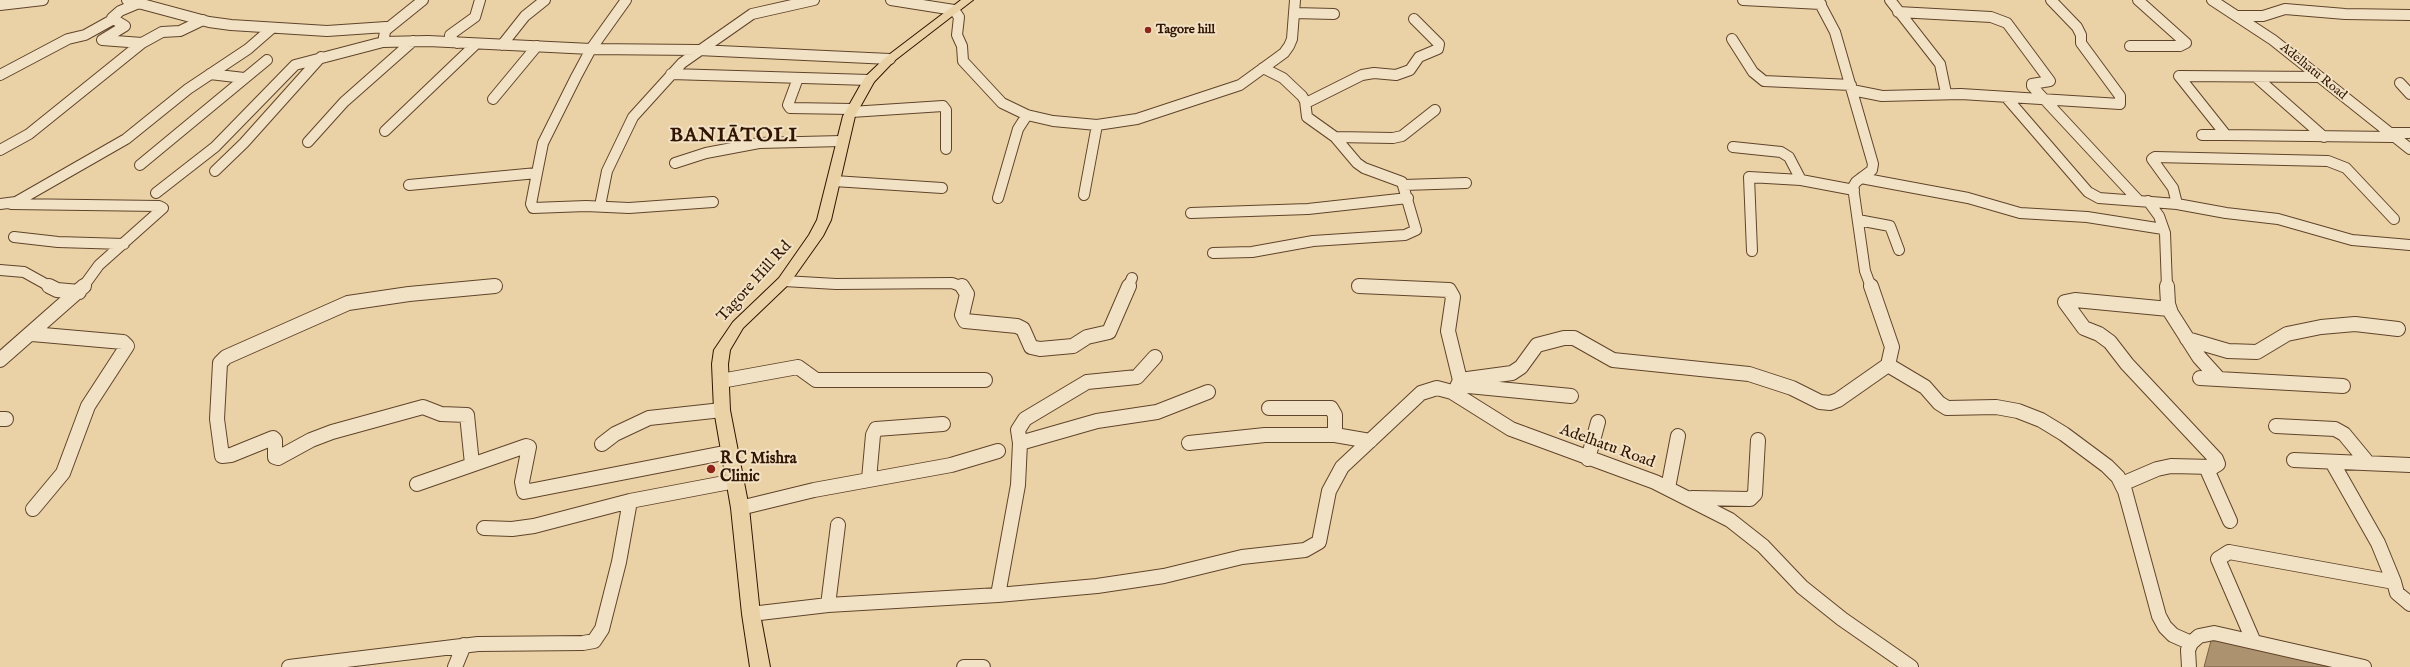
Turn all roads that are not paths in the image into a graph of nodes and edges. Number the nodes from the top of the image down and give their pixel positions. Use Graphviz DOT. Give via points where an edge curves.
graph roads {
  1 [pos="43,0"];
  2 [pos="127,0"];
  3 [pos="423,0"];
  4 [pos="480,0"];
  5 [pos="545,0"];
  6 [pos="626,0"];
  7 [pos="814,0"];
  8 [pos="891,0"];
  9 [pos="968,0"];
  10 [pos="1295,0"];
  11 [pos="1743,0"];
  12 [pos="1890,0"];
  13 [pos="2051,0"];
  14 [pos="2138,0"];
  15 [pos="2212,0"];
  16 [pos="2295,0"];
  17 [pos="1820,2"];
  18 [pos="139,3"];
  19 [pos="0,6"];
  20 [pos="2305,9"];
  21 [pos="954,10"];
  22 [pos="1898,12"];
  23 [pos="1294,13"];
  24 [pos="1334,14"];
  25 [pos="2410,15"];
  26 [pos="2238,16"];
  27 [pos="1414,19"];
  28 [pos="112,20"];
  29 [pos="203,20"];
  30 [pos="388,28"];
  31 [pos="272,29"];
  32 [pos="1732,39"];
  33 [pos="414,41"];
  34 [pos="382,42"];
  35 [pos="142,43"];
  36 [pos="457,43"];
  37 [pos="476,44"];
  38 [pos="502,45"];
  39 [pos="537,46"];
  40 [pos="2130,46"];
  41 [pos="591,49"];
  42 [pos="698,50"];
  43 [pos="321,57"];
  44 [pos="890,59"];
  45 [pos="267,60"];
  46 [pos="1263,68"];
  47 [pos="210,74"];
  48 [pos="671,74"];
  49 [pos="0,75"];
  50 [pos="2256,77"];
  51 [pos="2320,77"];
  52 [pos="244,78"];
  53 [pos="798,78"];
  54 [pos="869,80"];
  55 [pos="2400,83"];
  56 [pos="1851,88"];
  57 [pos="1946,93"];
  58 [pos="2410,94"];
  59 [pos="2006,97"];
  60 [pos="494,99"];
  61 [pos="2045,100"];
  62 [pos="1306,103"];
  63 [pos="852,110"];
  64 [pos="1435,110"];
  65 [pos="1027,115"];
  66 [pos="1097,125"];
  67 [pos="385,131"];
  68 [pos="2410,133"];
  69 [pos="2202,135"];
  70 [pos="2226,135"];
  71 [pos="2390,135"];
  72 [pos="1335,137"];
  73 [pos="2324,137"];
  74 [pos="0,141"];
  75 [pos="842,141"];
  76 [pos="308,142"];
  77 [pos="12,143"];
  78 [pos="1733,147"];
  79 [pos="946,149"];
  80 [pos="2410,149"];
  81 [pos="0,150"];
  82 [pos="675,162"];
  83 [pos="140,165"];
  84 [pos="215,172"];
  85 [pos="537,173"];
  86 [pos="1861,178"];
  87 [pos="1801,180"];
  88 [pos="834,181"];
  89 [pos="1466,183"];
  90 [pos="1404,184"];
  91 [pos="408,186"];
  92 [pos="942,188"];
  93 [pos="1854,190"];
  94 [pos="156,193"];
  95 [pos="1084,194"];
  96 [pos="998,198"];
  97 [pos="1408,198"];
  98 [pos="2143,200"];
  99 [pos="713,202"];
  100 [pos="6,204"];
  101 [pos="2177,204"];
  102 [pos="600,206"];
  103 [pos="1191,213"];
  104 [pos="2394,219"];
  105 [pos="1858,220"];
  106 [pos="2164,229"];
  107 [pos="14,237"];
  108 [pos="124,244"];
  109 [pos="2410,245"];
  110 [pos="1899,250"];
  111 [pos="1752,251"];
  112 [pos="1213,253"];
  113 [pos="0,270"];
  114 [pos="1132,278"];
  115 [pos="784,281"];
  116 [pos="495,286"];
  117 [pos="1359,286"];
  118 [pos="79,292"];
  119 [pos="2169,309"];
  120 [pos="2398,329"];
  121 [pos="32,334"];
  122 [pos="2187,339"];
  123 [pos="1156,357"];
  124 [pos="0,360"];
  125 [pos="1888,365"];
  126 [pos="2200,378"];
  127 [pos="2219,379"];
  128 [pos="985,380"];
  129 [pos="721,381"];
  130 [pos="1457,385"];
  131 [pos="2343,386"];
  132 [pos="1208,392"];
  133 [pos="1571,396"];
  134 [pos="1269,408"];
  135 [pos="722,410"];
  136 [pos="1598,422"];
  137 [pos="943,424"];
  138 [pos="2276,426"];
  139 [pos="1335,435"];
  140 [pos="1678,436"];
  141 [pos="1758,440"];
  142 [pos="1370,441"];
  143 [pos="1020,443"];
  144 [pos="1189,443"];
  145 [pos="602,444"];
  146 [pos="998,451"];
  147 [pos="729,452"];
  148 [pos="1588,459"];
  149 [pos="2294,460"];
  150 [pos="2332,462"];
  151 [pos="2368,463"];
  152 [pos="472,464"];
  153 [pos="2410,465"];
  154 [pos="2206,467"];
  155 [pos="868,479"];
  156 [pos="735,481"];
  157 [pos="417,484"];
  158 [pos="2122,484"];
  159 [pos="1668,488"];
  160 [pos="1689,498"];
  161 [pos="630,500"];
  162 [pos="740,508"];
  163 [pos="33,509"];
  164 [pos="2230,521"];
  165 [pos="838,524"];
  166 [pos="484,528"];
  167 [pos="2394,582"];
  168 [pos="998,595"];
  169 [pos="2410,604"];
  170 [pos="828,605"];
  171 [pos="751,614"];
  172 [pos="2253,640"];
  173 [pos="2191,643"];
  174 [pos="464,645"];
  175 [pos="289,667"];
  176 [pos="455,667"];
  177 [pos="760,667"];
  178 [pos="964,667"];
  179 [pos="984,667"];
  180 [pos="1911,667"];
  181 [pos="2189,667"];
  182 [pos="2364,667"];
  1 -- 19 [label="street"];
  2 -- 18 [label="street"];
  3 -- 30 [label="street"];
  4 -- 36 [label="street" via="476,17 450,35"];
  5 -- 38 [label="street" via="525,16"];
  6 -- 41 [label="street"];
  7 -- 42 [label="street" via="752,14"];
  8 -- 21 [label="street"];
  9 -- 21 [label="main road, Tagore Hill Rd"];
  10 -- 23 [label="street"];
  11 -- 17 [label="street"];
  12 -- 22 [label="street"];
  13 -- 61 [label="street" via="2077,28 2082,43 2122,100 2120,104 2111,105"];
  14 -- 40 [label="street" via="2186,43 2180,46"];
  15 -- 26 [label="street, Adelhatu Road"];
  16 -- 20 [label="street"];
  17 -- 56 [label="street" via="1835,32"];
  18 -- 28 [label="street" via="120,12"];
  18 -- 29 [label="street"];
  20 -- 25 [label="street" via="2345,14"];
  20 -- 26 [label="street" via="2286,9 2263,16"];
  21 -- 44 [label="main road, Tagore Hill Rd"];
  21 -- 65 [label="street" via="960,17 957,35 962,46 963,61 996,98"];
  22 -- 57 [label="street" via="1940,64"];
  22 -- 61 [label="street" via="1991,17 2003,20 2050,81 2032,84"];
  23 -- 24 [label="street"];
  23 -- 46 [label="street" via="1289,46 1284,53"];
  26 -- 51 [label="street, Adelhatu Road"];
  27 -- 62 [label="street" via="1438,44 1438,49 1419,57 1410,70 1396,75 1362,75"];
  28 -- 35 [label="street" via="126,26 103,40"];
  28 -- 49 [label="street" via="85,35 68,39"];
  29 -- 31 [label="street"];
  29 -- 35 [label="street" via="180,31 162,32"];
  30 -- 31 [label="street" via="327,31"];
  30 -- 34 [label="street"];
  31 -- 47 [label="street" via="248,49"];
  32 -- 56 [label="street" via="1753,72 1764,81"];
  33 -- 34 [label="street"];
  33 -- 36 [label="street"];
  33 -- 76 [label="street" via="344,102"];
  34 -- 43 [label="street"];
  35 -- 77 [label="street" via="30,134"];
  36 -- 37 [label="street"];
  37 -- 38 [label="street"];
  37 -- 67 [label="street"];
  38 -- 39 [label="street"];
  39 -- 41 [label="street"];
  39 -- 60 [label="street"];
  41 -- 42 [label="street"];
  41 -- 85 [label="street" via="543,144"];
  42 -- 44 [label="street"];
  42 -- 48 [label="street"];
  43 -- 84 [label="street"];
  43 -- 94 [label="street" via="295,65 219,143"];
  44 -- 54 [label="main road, Tagore Hill Rd"];
  45 -- 52 [label="street"];
  46 -- 62 [label="street" via="1282,78"];
  46 -- 66 [label="street" via="1229,90 1137,119"];
  47 -- 52 [label="street"];
  47 -- 100 [label="street" via="126,139"];
  48 -- 53 [label="street"];
  48 -- 102 [label="street" via="642,104 628,125 605,178"];
  50 -- 51 [label="street"];
  50 -- 70 [label="street" via="2179,76"];
  50 -- 73 [label="street"];
  51 -- 71 [label="street, Adelhatu Road"];
  52 -- 83 [label="street"];
  53 -- 54 [label="street"];
  53 -- 63 [label="street" via="788,104 790,108"];
  54 -- 63 [label="main road, Tagore Hill Rd"];
  55 -- 58 [label="street"];
  56 -- 57 [label="street" via="1882,96"];
  56 -- 86 [label="street" via="1873,164 1872,170"];
  57 -- 59 [label="street"];
  59 -- 61 [label="street"];
  59 -- 98 [label="street" via="2088,192 2099,198"];
  61 -- 98 [label="street"];
  62 -- 72 [label="street" via="1307,117"];
  63 -- 75 [label="main road, Tagore Hill Rd"];
  63 -- 79 [label="street" via="942,106 946,110"];
  64 -- 72 [label="street" via="1402,136"];
  65 -- 66 [label="street" via="1053,121"];
  65 -- 96 [label="street" via="1018,129"];
  66 -- 95 [label="street"];
  68 -- 71 [label="street"];
  69 -- 70 [label="street"];
  70 -- 73 [label="street"];
  71 -- 73 [label="street"];
  71 -- 80 [label="street, Adelhatu Road"];
  72 -- 90 [label="street" via="1364,168 1398,179"];
  74 -- 77 [label="street"];
  75 -- 82 [label="street" via="759,144 706,153"];
  75 -- 88 [label="main road, Tagore Hill Rd"];
  77 -- 81 [label="street"];
  78 -- 87 [label="street" via="1786,154"];
  85 -- 91 [label="street"];
  85 -- 102 [label="street" via="531,207"];
  86 -- 93 [label="street" via="1856,182"];
  86 -- 106 [label="street" via="1968,198 2020,213 2081,217"];
  87 -- 93 [label="street"];
  87 -- 111 [label="street" via="1749,177"];
  88 -- 92 [label="street"];
  88 -- 115 [label="main road, Tagore Hill Rd" via="824,220 816,236"];
  89 -- 90 [label="street"];
  90 -- 97 [label="street"];
  93 -- 105 [label="street"];
  97 -- 103 [label="street" via="1308,209"];
  97 -- 112 [label="street" via="1416,225 1416,230 1411,233 1313,241 1252,252"];
  98 -- 101 [label="street"];
  98 -- 106 [label="street" via="2159,216"];
  99 -- 102 [label="street" via="629,208"];
  100 -- 108 [label="street" via="163,207 161,212"];
  101 -- 104 [label="street" via="2173,188 2154,163 2154,157 2328,161 2346,168"];
  101 -- 109 [label="street" via="2278,219 2352,240"];
  105 -- 110 [label="street" via="1890,226"];
  105 -- 125 [label="street" via="1865,270 1892,347"];
  106 -- 119 [label="street"];
  107 -- 108 [label="street" via="58,242"];
  108 -- 118 [label="street" via="99,265"];
  113 -- 118 [label="street" via="24,272 57,290"];
  114 -- 115 [label="street" via="1109,332 1087,337 1073,346 1040,349 1031,347 1023,330 1016,326 965,321 962,315 967,294 961,285"];
  115 -- 129 [label="main road, Tagore Hill Rd" via="738,325 729,338 722,350"];
  116 -- 152 [label="street" via="348,303 226,357 220,364 216,419 222,456 231,455 273,438 274,457 278,458 332,432 423,407 441,414 467,415"];
  117 -- 130 [label="street" via="1449,290 1453,297 1448,332"];
  118 -- 121 [label="street"];
  119 -- 122 [label="street"];
  119 -- 154 [label="street" via="2075,300 2064,302 2084,328 2110,342 2127,364 2216,459 2218,464"];
  120 -- 122 [label="street" via="2355,324 2321,326 2287,334 2257,352 2228,351"];
  121 -- 124 [label="street"];
  121 -- 163 [label="street" via="123,342 127,346 88,406 64,473"];
  122 -- 127 [label="street" via="2203,363"];
  123 -- 143 [label="street" via="1137,377 1087,382 1025,419 1018,430"];
  125 -- 130 [label="street" via="1882,372 1830,403 1820,402 1780,382 1749,374 1613,360 1583,342 1574,338 1564,338 1537,345 1521,367 1512,373"];
  125 -- 158 [label="street" via="1925,387 1947,408 1996,407 2018,411 2041,420 2107,466"];
  126 -- 127 [label="street"];
  127 -- 131 [label="street"];
  128 -- 129 [label="street" via="816,380 804,370 794,367"];
  129 -- 135 [label="main road, Tagore Hill Rd"];
  130 -- 133 [label="street"];
  130 -- 142 [label="street, Adelhatu Road" via="1422,393"];
  130 -- 148 [label="street, Adelhatu Road" via="1511,429"];
  132 -- 143 [label="street" via="1157,412 1096,422"];
  134 -- 139 [label="street" via="1331,408 1335,415"];
  135 -- 145 [label="street" via="649,418 626,427"];
  135 -- 147 [label="main road, Tagore Hill Rd"];
  136 -- 148 [label="street"];
  137 -- 155 [label="street" via="876,429 873,435"];
  138 -- 151 [label="street" via="2335,428 2344,434"];
  139 -- 142 [label="street"];
  139 -- 144 [label="street" via="1248,435"];
  140 -- 159 [label="street"];
  141 -- 160 [label="street" via="1755,494 1750,499"];
  142 -- 168 [label="street, Adelhatu Road" via="1342,467 1333,480 1319,542 1305,550 1242,557 1147,579"];
  143 -- 168 [label="street" via="1018,485"];
  146 -- 155 [label="street" via="951,465"];
  147 -- 152 [label="street" via="524,492 522,482 528,446"];
  147 -- 156 [label="main road, Tagore Hill Rd"];
  148 -- 159 [label="street, Adelhatu Road"];
  149 -- 150 [label="street"];
  150 -- 151 [label="street"];
  150 -- 167 [label="street" via="2378,543"];
  151 -- 153 [label="street"];
  152 -- 157 [label="street"];
  154 -- 158 [label="street" via="2171,466"];
  154 -- 164 [label="street"];
  155 -- 162 [label="street"];
  156 -- 161 [label="street"];
  156 -- 162 [label="main road, Tagore Hill Rd"];
  158 -- 173 [label="street" via="2159,616 2173,635"];
  159 -- 160 [label="street, Adelhatu Road"];
  160 -- 180 [label="street, Adelhatu Road" via="1746,531 1802,587 1842,619"];
  161 -- 166 [label="street" via="534,526 512,529"];
  161 -- 174 [label="street" via="619,562 598,638 583,643"];
  162 -- 171 [label="main road, Tagore Hill Rd"];
  165 -- 170 [label="street"];
  167 -- 169 [label="street" via="2397,593"];
  167 -- 172 [label="street" via="2229,552 2218,559"];
  168 -- 170 [label="street"];
  170 -- 171 [label="street"];
  171 -- 177 [label="main road, Tagore Hill Rd"];
  172 -- 173 [label="street" via="2214,633 2199,636"];
  172 -- 182 [label="street"];
  173 -- 181 [label="street" via="2188,650"];
  174 -- 175 [label="street"];
  174 -- 176 [label="street"];
  178 -- 179 [label="street"];
}
